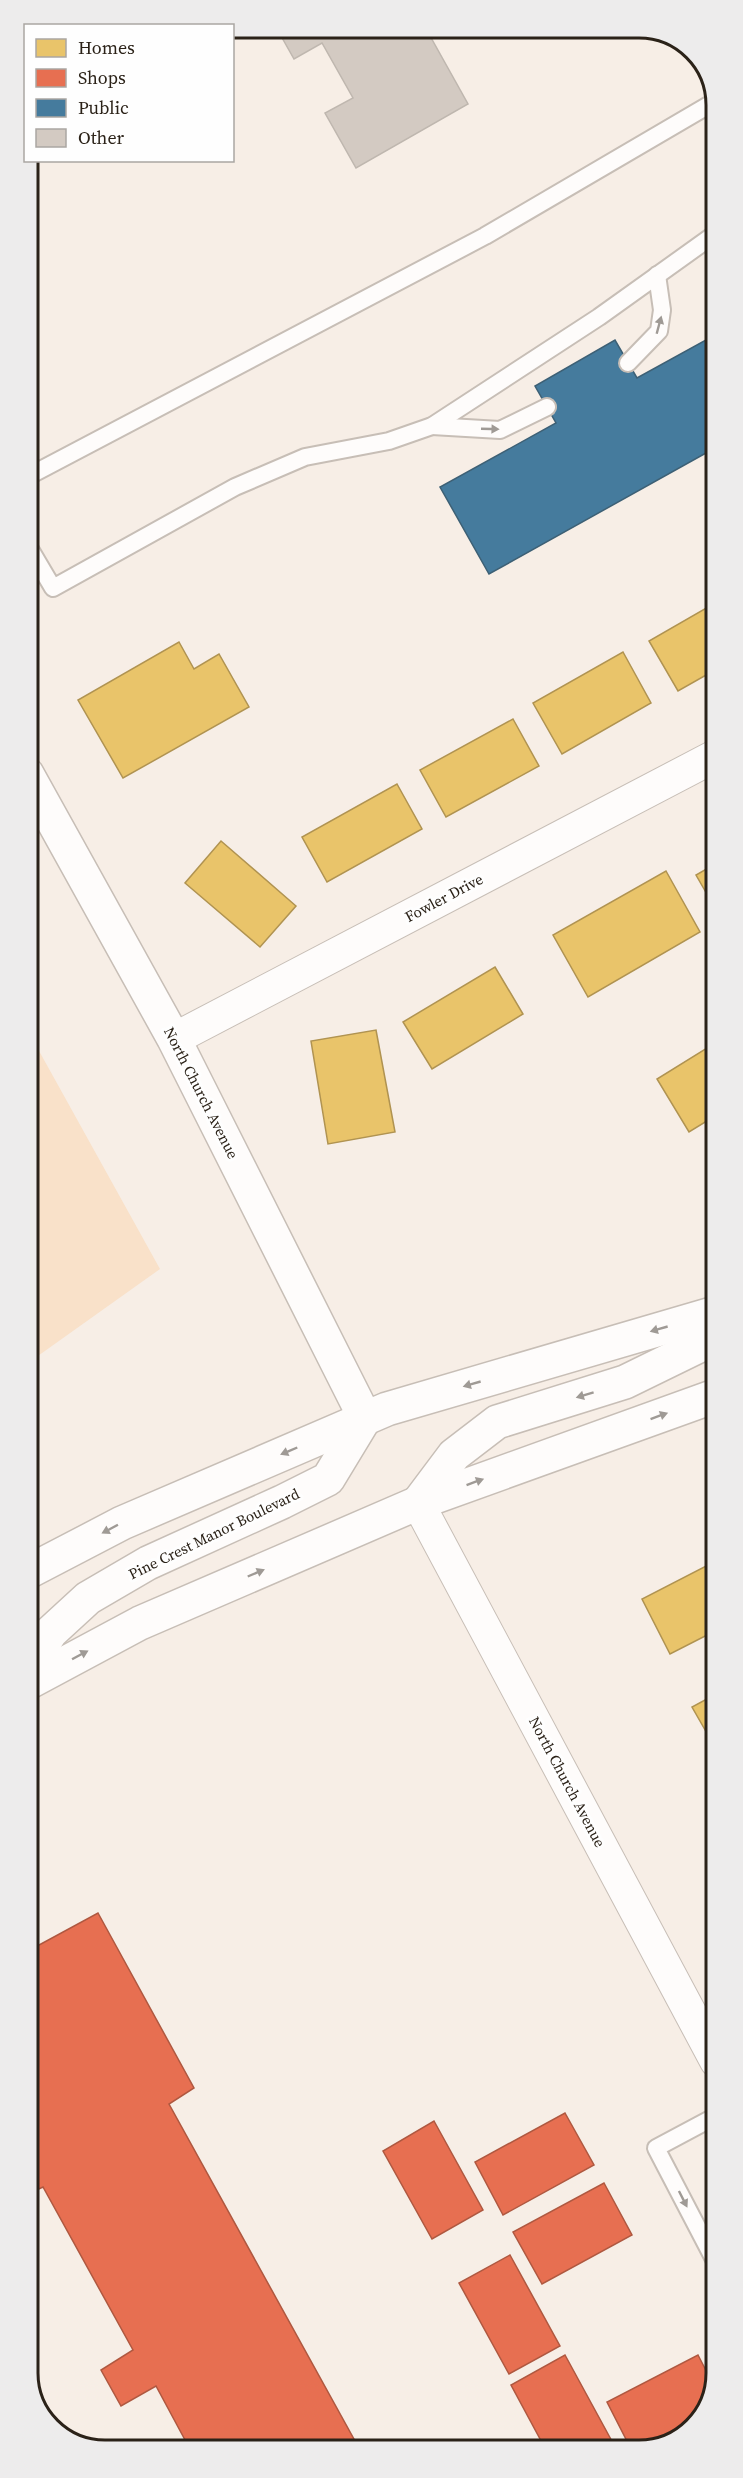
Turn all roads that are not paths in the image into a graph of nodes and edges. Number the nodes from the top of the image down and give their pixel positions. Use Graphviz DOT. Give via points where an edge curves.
graph roads {
  1 [pos="705,107"];
  2 [pos="705,241"];
  3 [pos="657,275"];
  4 [pos="628,363"];
  5 [pos="547,407"];
  6 [pos="432,426"];
  7 [pos="38,471"];
  8 [pos="38,563"];
  9 [pos="705,761"];
  10 [pos="38,794"];
  11 [pos="174,1039"];
  12 [pos="705,1316"];
  13 [pos="705,1343"];
  14 [pos="705,1400"];
  15 [pos="365,1418"];
  16 [pos="418,1503"];
  17 [pos="38,1567"];
  18 [pos="38,1652"];
  19 [pos="38,1678"];
  20 [pos="705,2040"];
  21 [pos="705,2122"];
  22 [pos="705,2242"];
  1 -- 7 [label="lane" via="484,236"];
  2 -- 3 [label="lane"];
  4 -- 3 [label="lane, one-way" via="659,331 663,310"];
  3 -- 6 [label="lane"];
  6 -- 5 [label="lane, one-way" via="500,430"];
  6 -- 8 [label="lane" via="389,441 305,457 235,487 53,588"];
  9 -- 11 [label="street, Fowler Drive"];
  10 -- 11 [label="main road, North Church Avenue"];
  11 -- 15 [label="main road, North Church Avenue"];
  12 -- 15 [label="main road, one-way"];
  13 -- 16 [label="main road, one-way" via="625,1382 497,1422 454,1455"];
  16 -- 14 [label="main road, one-way"];
  15 -- 17 [label="main road, one-way" via="122,1522"];
  15 -- 18 [label="main road, Pine Crest Manor Boulevard" via="328,1479 148,1563 88,1598 51,1632"];
  19 -- 16 [label="main road, one-way" via="140,1623"];
  16 -- 20 [label="street, North Church Avenue"];
  21 -- 22 [label="lane, one-way" via="656,2148"];
}
